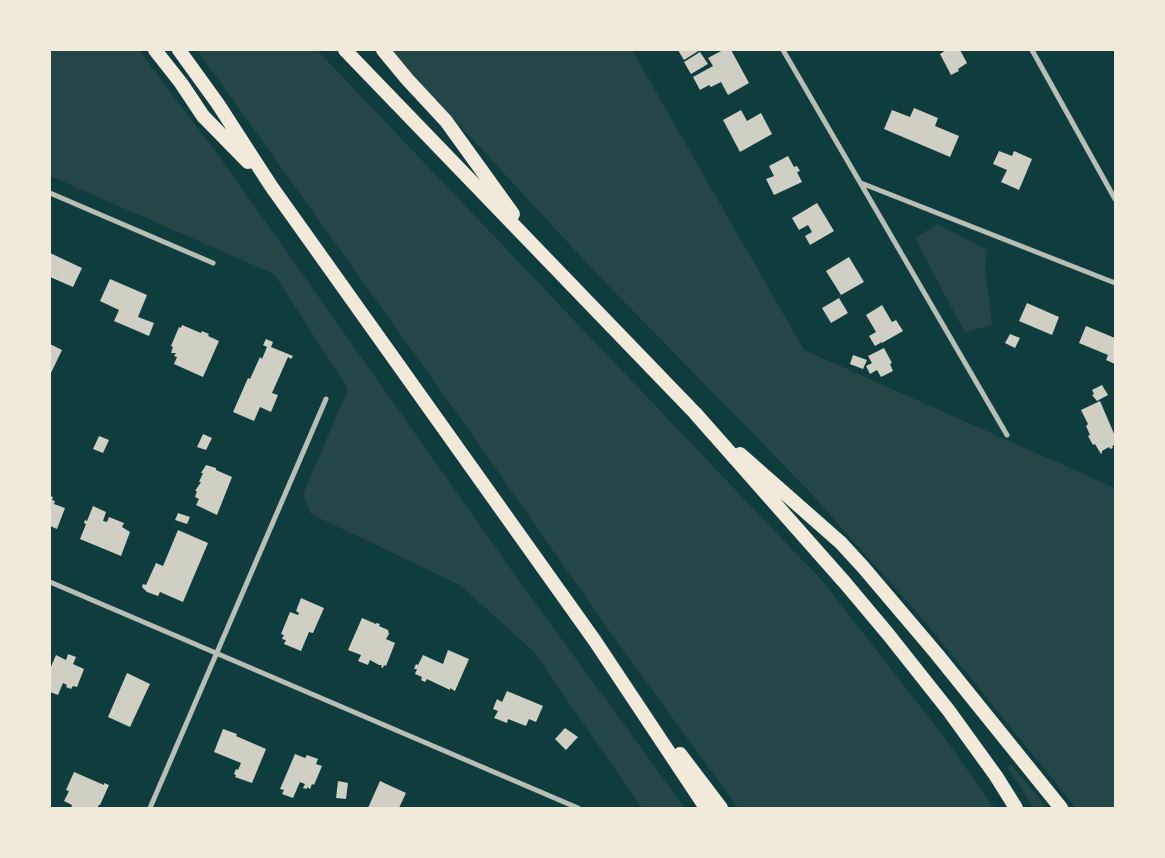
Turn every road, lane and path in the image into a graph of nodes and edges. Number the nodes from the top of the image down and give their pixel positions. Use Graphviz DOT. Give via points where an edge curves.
graph roads {
  1 [pos="156,50"];
  2 [pos="180,50"];
  3 [pos="346,50"];
  4 [pos="383,50"];
  5 [pos="783,50"];
  6 [pos="1032,50"];
  7 [pos="860,183"];
  8 [pos="271,186"];
  9 [pos="50,193"];
  10 [pos="1115,199"];
  11 [pos="541,253"];
  12 [pos="213,263"];
  13 [pos="1115,283"];
  14 [pos="326,399"];
  15 [pos="695,413"];
  16 [pos="1007,435"];
  17 [pos="50,582"];
  18 [pos="595,641"];
  19 [pos="218,653"];
  20 [pos="150,808"];
  21 [pos="578,808"];
  22 [pos="706,808"];
  23 [pos="721,808"];
  24 [pos="1016,808"];
  25 [pos="1061,808"];
  1 -- 8 [label="highway" via="204,116"];
  2 -- 8 [label="highway"];
  3 -- 11 [label="highway"];
  4 -- 11 [label="highway" via="446,121"];
  5 -- 7 [label="street"];
  6 -- 10 [label="street"];
  7 -- 13 [label="street"];
  7 -- 16 [label="street"];
  8 -- 18 [label="highway"];
  9 -- 12 [label="street"];
  11 -- 15 [label="highway"];
  14 -- 19 [label="street"];
  15 -- 24 [label="highway" via="888,634 967,736"];
  15 -- 25 [label="highway" via="841,543"];
  17 -- 19 [label="street"];
  18 -- 22 [label="highway"];
  18 -- 23 [label="highway"];
  19 -- 20 [label="street"];
  19 -- 21 [label="street"];
}
